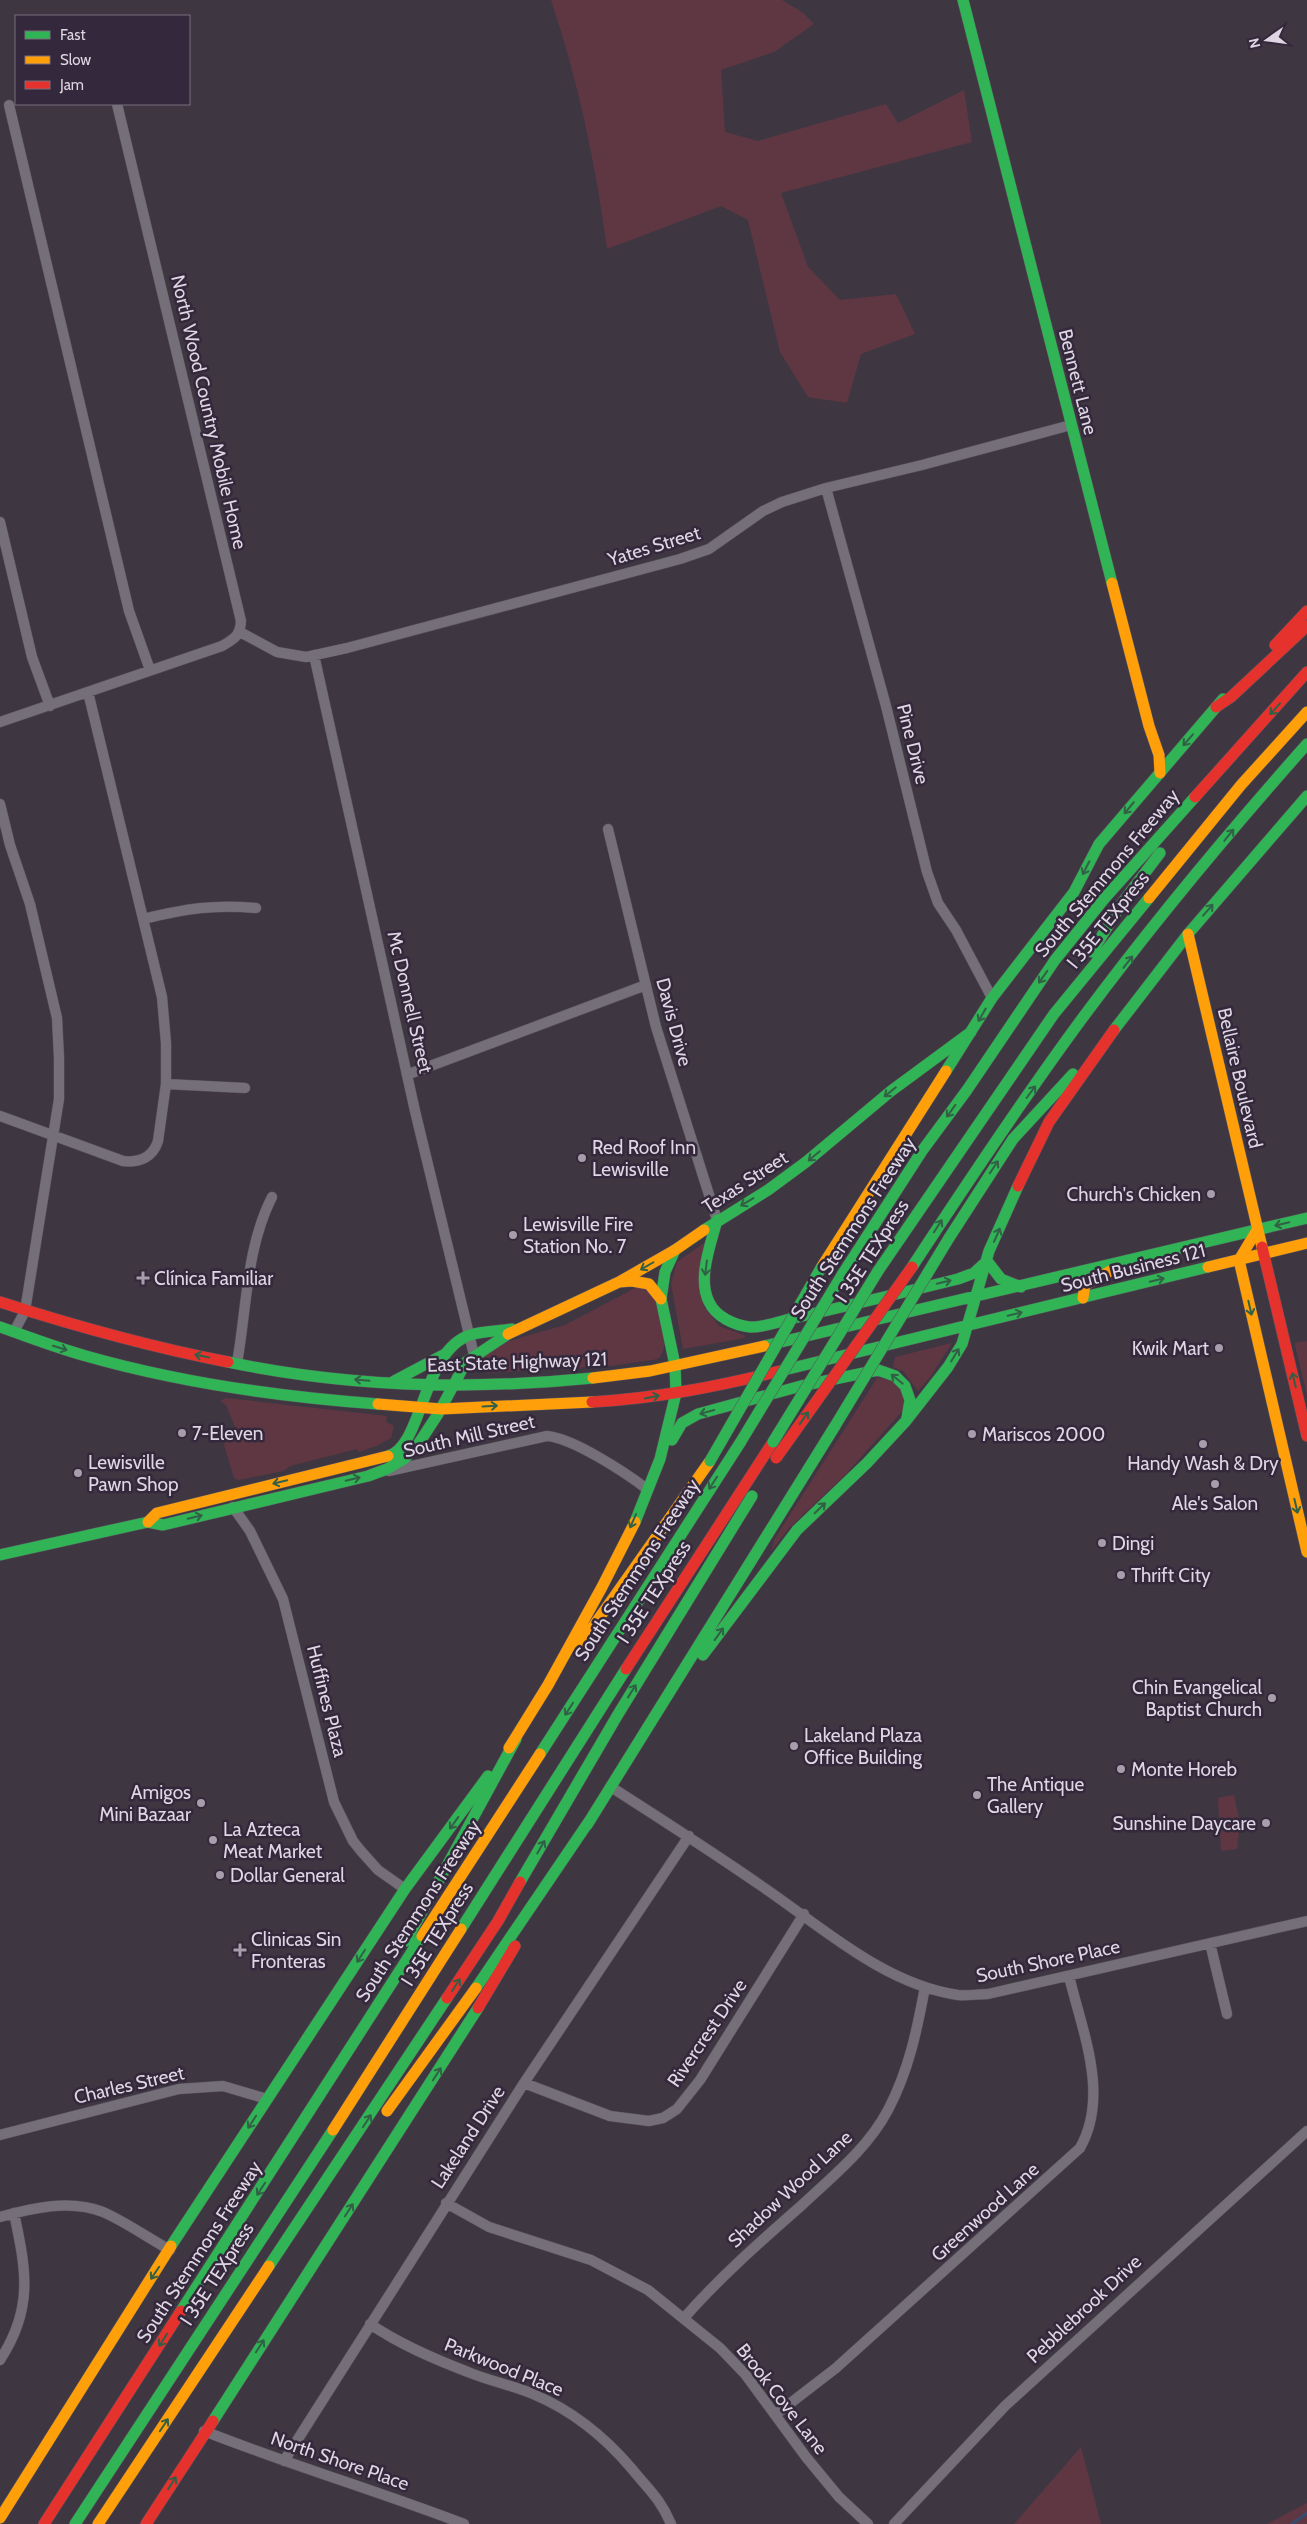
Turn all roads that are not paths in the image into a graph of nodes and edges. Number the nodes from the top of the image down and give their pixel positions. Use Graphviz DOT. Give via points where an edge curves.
graph roads {
  1 [pos="963,0"];
  2 [pos="8,105"];
  3 [pos="117,105"];
  4 [pos="1071,425"];
  5 [pos="826,488"];
  6 [pos="0,522"];
  7 [pos="1307,611"];
  8 [pos="1307,626"];
  9 [pos="240,632"];
  10 [pos="314,655"];
  11 [pos="150,670"];
  12 [pos="1307,672"];
  13 [pos="88,692"];
  14 [pos="50,706"];
  15 [pos="1216,707"];
  16 [pos="1307,712"];
  17 [pos="0,722"];
  18 [pos="1307,744"];
  19 [pos="1234,754"];
  20 [pos="1160,772"];
  21 [pos="1307,796"];
  22 [pos="0,804"];
  23 [pos="608,829"];
  24 [pos="256,908"];
  25 [pos="143,919"];
  26 [pos="1188,934"];
  27 [pos="646,985"];
  28 [pos="992,998"];
  29 [pos="1054,1014"];
  30 [pos="1113,1030"];
  31 [pos="971,1032"];
  32 [pos="409,1074"];
  33 [pos="166,1084"];
  34 [pos="245,1088"];
  35 [pos="0,1116"];
  36 [pos="52,1136"];
  37 [pos="272,1197"];
  38 [pos="1307,1218"];
  39 [pos="717,1220"];
  40 [pos="1257,1230"];
  41 [pos="1307,1243"];
  42 [pos="675,1250"];
  43 [pos="1263,1254"];
  44 [pos="1238,1260"];
  45 [pos="987,1261"];
  46 [pos="1127,1261"];
  47 [pos="619,1282"];
  48 [pos="1022,1287"];
  49 [pos="977,1298"];
  50 [pos="1083,1298"];
  51 [pos="661,1299"];
  52 [pos="0,1302"];
  53 [pos="25,1310"];
  54 [pos="968,1326"];
  55 [pos="0,1327"];
  56 [pos="516,1328"];
  57 [pos="14,1332"];
  58 [pos="469,1335"];
  59 [pos="445,1354"];
  60 [pos="474,1355"];
  61 [pos="237,1363"];
  62 [pos="675,1365"];
  63 [pos="394,1382"];
  64 [pos="429,1383"];
  65 [pos="452,1386"];
  66 [pos="676,1392"];
  67 [pos="419,1407"];
  68 [pos="441,1409"];
  69 [pos="905,1422"];
  70 [pos="1307,1436"];
  71 [pos="663,1453"];
  72 [pos="371,1461"];
  73 [pos="374,1474"];
  74 [pos="647,1489"];
  75 [pos="228,1495"];
  76 [pos="233,1507"];
  77 [pos="148,1522"];
  78 [pos="1305,1536"];
  79 [pos="1307,1552"];
  80 [pos="0,1555"];
  81 [pos="541,1697"];
  82 [pos="656,1714"];
  83 [pos="616,1716"];
  84 [pos="516,1739"];
  85 [pos="611,1787"];
  86 [pos="592,1818"];
  87 [pos="689,1836"];
  88 [pos="405,1889"];
  89 [pos="804,1914"];
  90 [pos="1307,1921"];
  91 [pos="458,1933"];
  92 [pos="1210,1943"];
  93 [pos="1069,1976"];
  94 [pos="926,1987"];
  95 [pos="1227,2014"];
  96 [pos="524,2083"];
  97 [pos="325,2089"];
  98 [pos="267,2099"];
  99 [pos="1307,2131"];
  100 [pos="0,2135"];
  101 [pos="446,2203"];
  102 [pos="14,2213"];
  103 [pos="0,2216"];
  104 [pos="170,2250"];
  105 [pos="263,2278"];
  106 [pos="684,2318"];
  107 [pos="370,2324"];
  108 [pos="0,2360"];
  109 [pos="775,2415"];
  110 [pos="108,2426"];
  111 [pos="204,2431"];
  112 [pos="284,2462"];
  113 [pos="0,2518"];
  114 [pos="37,2524"];
  115 [pos="44,2524"];
  116 [pos="74,2524"];
  117 [pos="98,2524"];
  118 [pos="146,2524"];
  119 [pos="464,2524"];
  120 [pos="671,2524"];
  121 [pos="868,2524"];
  122 [pos="894,2524"];
  1 -- 4 [label="main road, Bennett Lane"];
  2 -- 11 [label="street" via="129,611"];
  3 -- 9 [label="street, North Wood Country Mobile Home" via="218,522 241,621"];
  4 -- 5 [label="street, Yates Street"];
  4 -- 20 [label="main road, Bennett Lane" via="1149,726 1160,756"];
  5 -- 10 [label="street, Yates Street" via="763,511 709,549 680,559"];
  5 -- 28 [label="street, Pine Drive" via="886,706 927,872 938,903"];
  6 -- 14 [label="street" via="32,657"];
  7 -- 15 [label="main road, South Stemmons Freeway"];
  8 -- 15 [label="main road" via="1231,697"];
  9 -- 10 [label="street, Yates Street" via="277,652 306,657"];
  9 -- 11 [label="street" via="222,646"];
  10 -- 32 [label="street, Mc Donnell Street"];
  11 -- 13 [label="street"];
  12 -- 19 [label="main road, South Stemmons Freeway, one-way"];
  13 -- 14 [label="street"];
  13 -- 25 [label="street"];
  14 -- 17 [label="street"];
  15 -- 20 [label="main road, South Stemmons Freeway, one-way"];
  16 -- 29 [label="main road, I 35E TEXpress" via="1241,785"];
  83 -- 18 [label="main road, one-way, bridge" via="776,1458 912,1267 994,1142 1082,1020 1176,899"];
  19 -- 29 [label="main road" via="1122,903"];
  19 -- 97 [label="main road, South Stemmons Freeway, one-way, bridge" via="1104,898 1055,960 922,1151 740,1443"];
  20 -- 28 [label="main road, South Stemmons Freeway, one-way" via="1099,844 1074,892"];
  26 -- 21 [label="main road, one-way"];
  22 -- 36 [label="street" via="30,904 57,1018 59,1099"];
  23 -- 27 [label="street, Davis Drive"];
  24 -- 25 [label="street" via="224,905 189,908"];
  25 -- 33 [label="street" via="162,997"];
  26 -- 30 [label="main road"];
  26 -- 40 [label="main road, Bellaire Boulevard"];
  27 -- 32 [label="street"];
  27 -- 39 [label="street, Davis Drive" via="681,1111"];
  28 -- 31 [label="main road, South Stemmons Freeway, one-way"];
  29 -- 91 [label="main road, I 35E TEXpress, bridge" via="878,1271"];
  45 -- 30 [label="main road, one-way" via="1038,1142"];
  82 -- 30 [label="main road, one-way, bridge" via="1013,1139"];
  31 -- 39 [label="main road, Texas Street, one-way" via="891,1091 806,1162 768,1190"];
  31 -- 81 [label="main road, South Stemmons Freeway, bridge" via="821,1268 710,1461"];
  32 -- 58 [label="street, Mc Donnell Street"];
  33 -- 34 [label="street"];
  33 -- 36 [label="street" via="158,1141 155,1150 146,1158 123,1161"];
  35 -- 36 [label="street"];
  36 -- 53 [label="street"];
  37 -- 61 [label="street" via="261,1218 252,1251"];
  38 -- 40 [label="main road, South Business 121, one-way"];
  39 -- 42 [label="main road, Texas Street"];
  39 -- 45 [label="main road, one-way" via="707,1262 705,1292 715,1313 736,1324 751,1326 854,1306 958,1279 974,1273"];
  40 -- 43 [label="main road, Bellaire Boulevard"];
  40 -- 44 [label="main road"];
  40 -- 46 [label="main road, South Business 121"];
  41 -- 43 [label="main road, South Business 121"];
  42 -- 47 [label="main road, Texas Street, one-way"];
  42 -- 51 [label="main road" via="665,1272"];
  43 -- 44 [label="main road, South Business 121"];
  70 -- 43 [label="main road, Bellaire Boulevard, one-way"];
  50 -- 44 [label="main road, South Business 121, one-way"];
  44 -- 78 [label="main road, one-way"];
  45 -- 48 [label="main road" via="993,1273 1004,1283"];
  45 -- 49 [label="main road"];
  46 -- 48 [label="main road, South Business 121"];
  46 -- 50 [label="main road" via="1085,1285"];
  47 -- 51 [label="main road" via="649,1284"];
  47 -- 56 [label="main road, Texas Street"];
  48 -- 49 [label="main road, South Business 121"];
  49 -- 54 [label="main road"];
  49 -- 62 [label="main road, East State Highway 121"];
  54 -- 50 [label="main road, South Business 121, one-way"];
  51 -- 62 [label="main road, South Stemmons Freeway"];
  52 -- 53 [label="main road, East State Highway 121"];
  53 -- 57 [label="street"];
  61 -- 53 [label="main road, East State Highway 121, one-way" via="126,1341"];
  54 -- 66 [label="main road" via="713,1387"];
  69 -- 54 [label="main road, one-way" via="948,1367"];
  55 -- 57 [label="main road"];
  56 -- 58 [label="main road, Texas Street"];
  56 -- 60 [label="main road, Texas Street"];
  57 -- 67 [label="main road, one-way" via="86,1356 210,1383 275,1394"];
  58 -- 59 [label="main road, Texas Street"];
  58 -- 60 [label="street, Mc Donnell Street"];
  59 -- 63 [label="main road"];
  59 -- 64 [label="main road, Texas Street"];
  60 -- 65 [label="main road, Texas Street"];
  63 -- 61 [label="main road, East State Highway 121, one-way"];
  62 -- 65 [label="main road, East State Highway 121" via="637,1374"];
  62 -- 66 [label="main road, South Stemmons Freeway"];
  63 -- 64 [label="main road, East State Highway 121"];
  64 -- 65 [label="main road, East State Highway 121"];
  64 -- 67 [label="main road, South Mill Street"];
  65 -- 68 [label="main road, South Mill Street"];
  68 -- 66 [label="main road, one-way" via="643,1399"];
  66 -- 71 [label="main road, South Stemmons Freeway" via="671,1428"];
  67 -- 68 [label="main road"];
  67 -- 72 [label="main road, South Mill Street" via="403,1446 394,1454"];
  68 -- 73 [label="main road, South Mill Street" via="415,1450 392,1468"];
  69 -- 71 [label="main road, one-way" via="911,1405 907,1389 897,1377 878,1370 802,1386 698,1414 682,1423"];
  82 -- 69 [label="main road, one-way" via="797,1530"];
  71 -- 74 [label="main road, South Stemmons Freeway"];
  72 -- 73 [label="street"];
  72 -- 75 [label="main road, South Mill Street, one-way"];
  73 -- 74 [label="street, South Mill Street" via="547,1436 576,1445"];
  76 -- 73 [label="main road, South Mill Street, one-way"];
  74 -- 81 [label="main road, South Stemmons Freeway, one-way" via="609,1575"];
  75 -- 76 [label="main road"];
  75 -- 77 [label="main road, South Mill Street" via="157,1513"];
  77 -- 76 [label="main road, South Mill Street, one-way" via="163,1525"];
  76 -- 88 [label="street, Huffines Plaza" via="250,1531 283,1599 334,1802 361,1851 378,1870"];
  77 -- 80 [label="main road, South Mill Street"];
  78 -- 79 [label="main road"];
  81 -- 84 [label="main road, South Stemmons Freeway"];
  82 -- 85 [label="main road"];
  83 -- 91 [label="main road" via="587,1739"];
  105 -- 83 [label="main road, one-way" via="498,1921"];
  84 -- 88 [label="main road, South Stemmons Freeway, one-way"];
  84 -- 97 [label="main road"];
  85 -- 86 [label="main road"];
  85 -- 87 [label="street, South Shore Place"];
  86 -- 105 [label="main road" via="448,2029"];
  111 -- 86 [label="main road, one-way" via="445,2062"];
  87 -- 89 [label="street, South Shore Place"];
  87 -- 96 [label="street, Lakeland Drive"];
  88 -- 98 [label="main road, South Stemmons Freeway, one-way"];
  89 -- 94 [label="street, South Shore Place" via="893,1974"];
  89 -- 96 [label="street, Rivercrest Drive" via="700,2080 677,2108 663,2118 649,2122 610,2116"];
  90 -- 92 [label="street, South Shore Place"];
  91 -- 116 [label="main road, I 35E TEXpress" via="384,2052"];
  92 -- 93 [label="street, South Shore Place"];
  92 -- 95 [label="street"];
  93 -- 94 [label="street, South Shore Place" via="988,1994 959,1995"];
  93 -- 109 [label="street, Greenwood Lane" via="1095,2090 1094,2115 1080,2148 836,2368"];
  94 -- 106 [label="street, Shadow Wood Lane" via="906,2073 888,2111 873,2133 842,2168 714,2284"];
  96 -- 101 [label="street, Lakeland Drive"];
  97 -- 110 [label="main road, South Stemmons Freeway, one-way"];
  98 -- 100 [label="street, Charles Street" via="223,2086 179,2089"];
  98 -- 104 [label="main road, South Stemmons Freeway, one-way"];
  99 -- 122 [label="street, Pebblebrook Drive" via="1005,2406"];
  101 -- 106 [label="street, Brook Cove Lane" via="489,2227 591,2260 648,2290"];
  101 -- 107 [label="street, Lakeland Drive"];
  102 -- 103 [label="street"];
  102 -- 104 [label="street" via="61,2206 85,2207 102,2212"];
  102 -- 108 [label="street" via="23,2255 25,2295 14,2335"];
  104 -- 113 [label="main road, South Stemmons Freeway, one-way"];
  117 -- 105 [label="main road, one-way"];
  106 -- 109 [label="street, Brook Cove Lane" via="745,2374"];
  107 -- 112 [label="street, Lakeland Drive"];
  107 -- 120 [label="street, Parkwood Place" via="423,2354 532,2394 580,2420 647,2484"];
  109 -- 121 [label="street, Brook Cove Lane" via="839,2497"];
  110 -- 114 [label="main road"];
  110 -- 115 [label="main road, South Stemmons Freeway"];
  111 -- 112 [label="street, North Shore Place"];
  118 -- 111 [label="main road, one-way"];
  112 -- 119 [label="street, North Shore Place" via="381,2492"];
}
